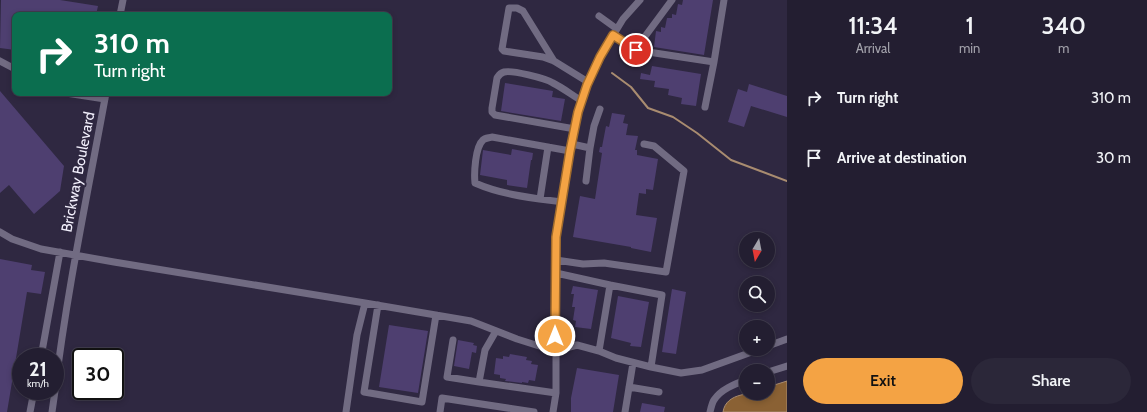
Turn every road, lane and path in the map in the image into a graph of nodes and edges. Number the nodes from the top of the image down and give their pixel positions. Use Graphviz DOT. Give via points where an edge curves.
graph roads {
  1 [pos="123,0"];
  2 [pos="640,0"];
  3 [pos="672,0"];
  4 [pos="724,0"];
  5 [pos="121,12"];
  6 [pos="598,16"];
  7 [pos="615,32"];
  8 [pos="636,50"];
  9 [pos="554,60"];
  10 [pos="0,61"];
  11 [pos="714,62"];
  12 [pos="12,67"];
  13 [pos="588,82"];
  14 [pos="106,96"];
  15 [pos="582,101"];
  16 [pos="705,107"];
  17 [pos="600,109"];
  18 [pos="575,129"];
  19 [pos="644,144"];
  20 [pos="548,147"];
  21 [pos="571,147"];
  22 [pos="590,148"];
  23 [pos="586,181"];
  24 [pos="540,199"];
  25 [pos="562,202"];
  26 [pos="0,232"];
  27 [pos="60,252"];
  28 [pos="76,255"];
  29 [pos="556,260"];
  30 [pos="556,273"];
  31 [pos="610,285"];
  32 [pos="364,303"];
  33 [pos="378,305"];
  34 [pos="436,315"];
  35 [pos="496,331"];
  36 [pos="787,339"];
  37 [pos="453,340"];
  38 [pos="775,343"];
  39 [pos="43,348"];
  40 [pos="60,348"];
  41 [pos="555,351"];
  42 [pos="599,351"];
  43 [pos="741,356"];
  44 [pos="633,363"];
  45 [pos="787,366"];
  46 [pos="651,367"];
  47 [pos="775,370"];
  48 [pos="480,382"];
  49 [pos="739,382"];
  50 [pos="629,387"];
  51 [pos="659,392"];
  52 [pos="556,393"];
  53 [pos="32,400"];
  54 [pos="54,400"];
  55 [pos="30,412"];
  56 [pos="52,412"];
  57 [pos="346,412"];
  58 [pos="440,412"];
  59 [pos="532,412"];
  60 [pos="553,412"];
  61 [pos="625,412"];
  62 [pos="710,412"];
  1 -- 5 [label="street"];
  2 -- 7 [label="street"];
  3 -- 8 [label="street"];
  4 -- 11 [label="street"];
  6 -- 7 [label="street"];
  7 -- 8 [label="street"];
  7 -- 13 [label="street"];
  8 -- 11 [label="street"];
  9 -- 9 [label="street" via="504,51 502,48 509,8 523,11"];
  9 -- 13 [label="street"];
  10 -- 12 [label="street"];
  11 -- 16 [label="street"];
  13 -- 15 [label="street"];
  14 -- 28 [label="street, Brickway Boulevard"];
  15 -- 18 [label="street"];
  15 -- 18 [label="street" via="543,78 510,72 504,72 497,78 492,108 495,115"];
  17 -- 22 [label="street"];
  18 -- 21 [label="street"];
  19 -- 29 [label="street" via="654,146 684,171 666,272 604,263 583,264"];
  20 -- 21 [label="street"];
  20 -- 24 [label="street"];
  20 -- 24 [label="street" via="492,137 484,139 479,144 474,172 475,183 486,188"];
  21 -- 22 [label="street"];
  21 -- 25 [label="street"];
  22 -- 23 [label="street"];
  24 -- 25 [label="street"];
  25 -- 29 [label="street" via="556,237"];
  26 -- 27 [label="street" via="41,249"];
  27 -- 28 [label="street"];
  27 -- 39 [label="street"];
  28 -- 32 [label="street"];
  28 -- 40 [label="street, Brickway Boulevard"];
  29 -- 30 [label="street"];
  30 -- 31 [label="street"];
  30 -- 41 [label="street"];
  31 -- 42 [label="street"];
  31 -- 46 [label="street" via="662,295"];
  32 -- 33 [label="street"];
  32 -- 57 [label="street"];
  33 -- 34 [label="street"];
  33 -- 34 [label="street" via="364,392 422,402"];
  34 -- 35 [label="street" via="471,321"];
  35 -- 41 [label="street"];
  35 -- 48 [label="street" via="485,350"];
  36 -- 38 [label="street"];
  37 -- 48 [label="street" via="447,377"];
  41 -- 42 [label="street" via="577,345"];
  41 -- 52 [label="street"];
  42 -- 44 [label="street"];
  43 -- 46 [label="street" via="702,370 681,372"];
  44 -- 46 [label="street"];
  44 -- 50 [label="street"];
  45 -- 47 [label="street"];
  48 -- 52 [label="street"];
  49 -- 62 [label="street" via="714,400"];
  50 -- 51 [label="street"];
  50 -- 61 [label="street"];
  52 -- 60 [label="street"];
  53 -- 55 [label="street"];
  54 -- 56 [label="street, Brickway Boulevard"];
  58 -- 59 [label="street" via="442,398"];
}
